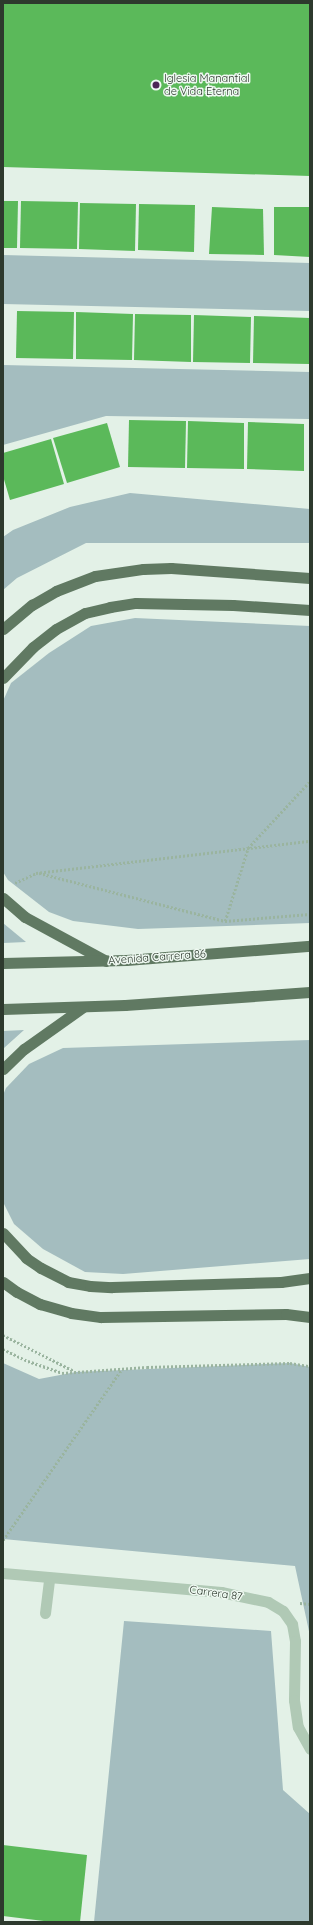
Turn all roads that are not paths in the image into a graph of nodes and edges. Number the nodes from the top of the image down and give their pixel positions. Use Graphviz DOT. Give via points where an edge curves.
graph roads {
  1 [pos="310,578"];
  2 [pos="310,610"];
  3 [pos="3,630"];
  4 [pos="3,678"];
  5 [pos="3,898"];
  6 [pos="310,946"];
  7 [pos="107,961"];
  8 [pos="3,963"];
  9 [pos="310,992"];
  10 [pos="83,1007"];
  11 [pos="3,1009"];
  12 [pos="3,1069"];
  13 [pos="3,1233"];
  14 [pos="310,1278"];
  15 [pos="3,1282"];
  16 [pos="310,1317"];
  17 [pos="3,1573"];
  18 [pos="49,1578"];
  19 [pos="45,1613"];
  20 [pos="310,1749"];
  1 -- 3 [label="main road" via="171,568 102,575 56,591 32,605"];
  2 -- 4 [label="main road" via="136,603 110,606 85,614 56,629 33,647"];
  5 -- 7 [label="main road" via="25,917"];
  6 -- 7 [label="main road, Avenida Carrera 86"];
  7 -- 8 [label="main road, Avenida Carrera 86"];
  9 -- 10 [label="main road"];
  10 -- 11 [label="main road"];
  10 -- 12 [label="main road" via="24,1049"];
  13 -- 14 [label="main road" via="26,1258 41,1268 68,1282 90,1286 281,1282"];
  15 -- 16 [label="main road" via="40,1304 71,1313 101,1317 286,1314"];
  17 -- 18 [label="street, Carrera 87"];
  18 -- 19 [label="street"];
  18 -- 20 [label="street, Carrera 87" via="221,1592 268,1602 283,1611 292,1624 295,1641 294,1700 298,1727"];
}
